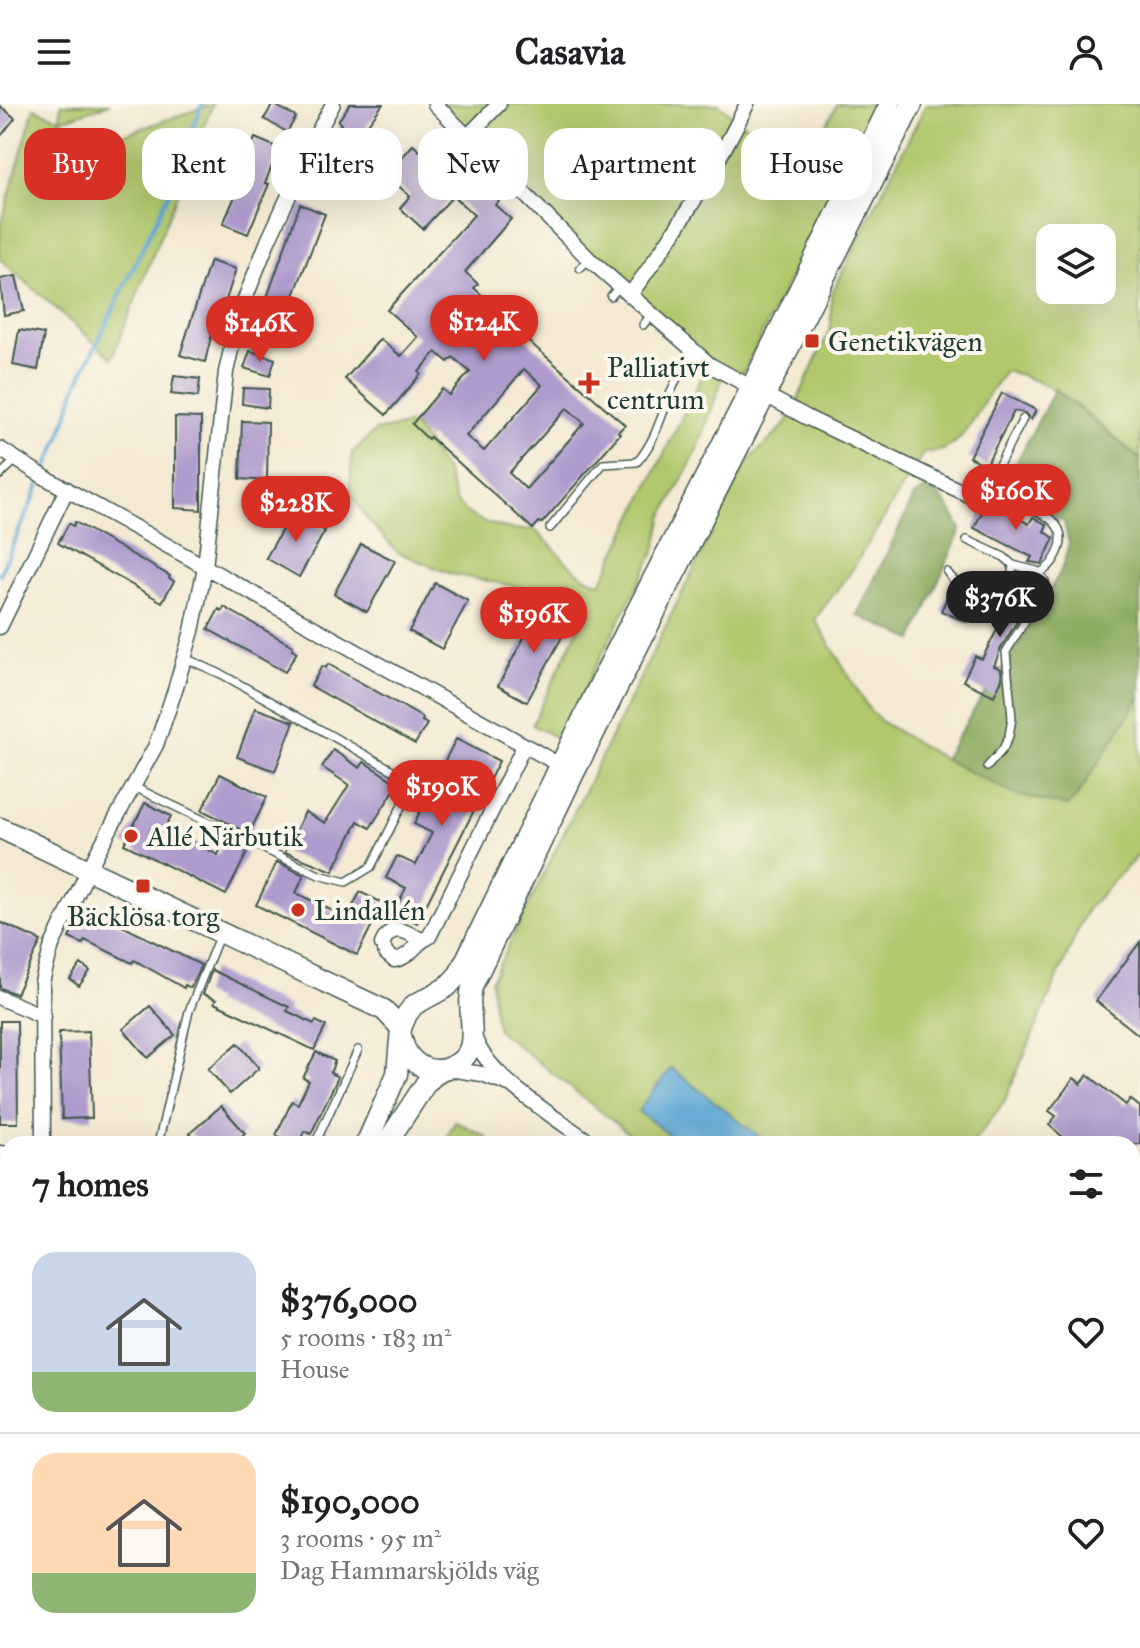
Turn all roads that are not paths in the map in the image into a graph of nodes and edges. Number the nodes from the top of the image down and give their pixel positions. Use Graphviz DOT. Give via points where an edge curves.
graph roads {
  1 [pos="333,104"];
  2 [pos="435,104"];
  3 [pos="499,104"];
  4 [pos="747,104"];
  5 [pos="890,104"];
  6 [pos="912,104"];
  7 [pos="460,128"];
  8 [pos="476,128"];
  9 [pos="527,200"];
  10 [pos="620,293"];
  11 [pos="695,352"];
  12 [pos="758,392"];
  13 [pos="1023,419"];
  14 [pos="0,449"];
  15 [pos="16,460"];
  16 [pos="0,475"];
  17 [pos="987,484"];
  18 [pos="67,489"];
  19 [pos="977,499"];
  20 [pos="550,528"];
  21 [pos="967,540"];
  22 [pos="1013,565"];
  23 [pos="205,567"];
  24 [pos="947,572"];
  25 [pos="1039,573"];
  26 [pos="0,627"];
  27 [pos="185,658"];
  28 [pos="524,746"];
  29 [pos="987,767"];
  30 [pos="567,770"];
  31 [pos="133,787"];
  32 [pos="0,828"];
  33 [pos="85,878"];
  34 [pos="221,932"];
  35 [pos="421,940"];
  36 [pos="0,998"];
  37 [pos="420,1002"];
  38 [pos="384,1010"];
  39 [pos="43,1016"];
  40 [pos="472,1026"];
  41 [pos="401,1032"];
  42 [pos="358,1050"];
  43 [pos="444,1069"];
  44 [pos="511,1084"];
  45 [pos="43,1136"];
  46 [pos="160,1136"];
  47 [pos="319,1136"];
  48 [pos="370,1136"];
  49 [pos="391,1136"];
  50 [pos="581,1136"];
  1 -- 23 [label="street" via="239,314 226,372"];
  2 -- 7 [label="street"];
  3 -- 8 [label="street"];
  4 -- 10 [label="street" via="666,247"];
  5 -- 12 [label="main road"];
  6 -- 12 [label="main road"];
  9 -- 10 [label="street"];
  10 -- 11 [label="street"];
  11 -- 12 [label="street"];
  11 -- 20 [label="lane" via="671,385 645,453 637,462 603,464"];
  12 -- 19 [label="street"];
  12 -- 30 [label="main road"];
  13 -- 17 [label="lane"];
  14 -- 15 [label="street"];
  15 -- 16 [label="lane"];
  15 -- 18 [label="street"];
  17 -- 19 [label="lane"];
  17 -- 25 [label="lane" via="1059,528 1058,553"];
  18 -- 23 [label="street"];
  18 -- 26 [label="street"];
  21 -- 22 [label="lane"];
  22 -- 24 [label="lane" via="994,602 958,585"];
  22 -- 25 [label="lane"];
  23 -- 27 [label="street"];
  23 -- 28 [label="street"];
  25 -- 29 [label="lane" via="1045,588 1006,652 1009,736"];
  27 -- 31 [label="street" via="156,745"];
  27 -- 31 [label="lane" via="405,777 410,782 407,795 371,867 346,882 319,875"];
  28 -- 30 [label="street"];
  28 -- 35 [label="street" via="429,937"];
  30 -- 37 [label="main road" via="459,974"];
  30 -- 40 [label="main road" via="470,991"];
  31 -- 33 [label="street"];
  32 -- 33 [label="main road"];
  33 -- 34 [label="main road"];
  33 -- 39 [label="street" via="52,945 42,982"];
  34 -- 38 [label="main road"];
  34 -- 46 [label="lane" via="189,1011"];
  36 -- 39 [label="street"];
  37 -- 38 [label="main road"];
  37 -- 40 [label="main road" via="454,1002"];
  37 -- 41 [label="main road" via="407,1014"];
  38 -- 41 [label="main road"];
  39 -- 45 [label="street"];
  40 -- 43 [label="main road" via="468,1054"];
  40 -- 44 [label="street" via="477,1046"];
  41 -- 43 [label="main road" via="411,1058 421,1066"];
  41 -- 48 [label="main road" via="397,1074"];
  42 -- 47 [label="lane"];
  43 -- 44 [label="street"];
  43 -- 49 [label="main road" via="426,1083"];
  44 -- 50 [label="street"];
}
